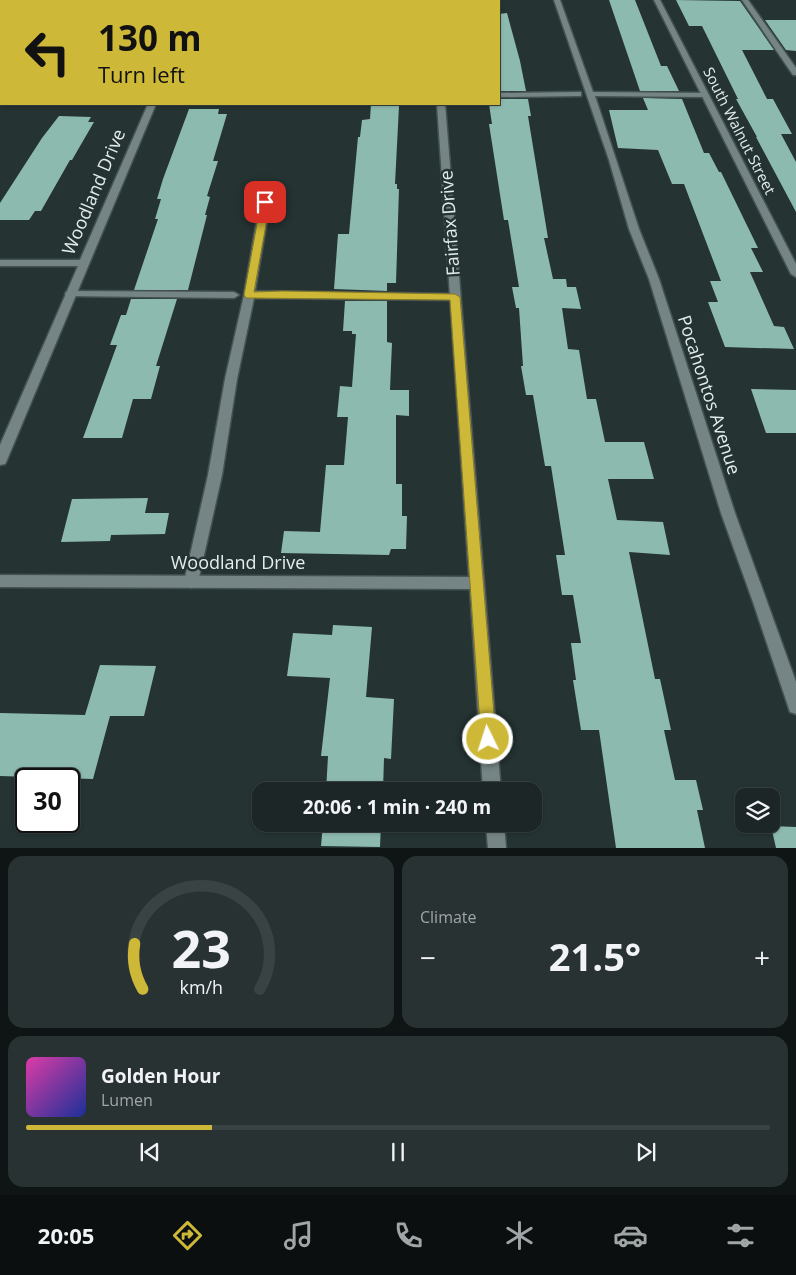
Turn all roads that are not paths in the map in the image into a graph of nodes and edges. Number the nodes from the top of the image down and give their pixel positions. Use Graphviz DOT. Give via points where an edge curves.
graph roads {
  1 [pos="558,0"];
  2 [pos="657,0"];
  3 [pos="745,0"];
  4 [pos="796,72"];
  5 [pos="584,94"];
  6 [pos="500,95"];
  7 [pos="705,95"];
  8 [pos="152,105"];
  9 [pos="441,105"];
  10 [pos="265,202"];
  11 [pos="0,263"];
  12 [pos="83,263"];
  13 [pos="796,274"];
  14 [pos="70,294"];
  15 [pos="234,295"];
  16 [pos="249,295"];
  17 [pos="455,297"];
  18 [pos="0,460"];
  19 [pos="0,582"];
  20 [pos="192,582"];
  21 [pos="477,583"];
  22 [pos="796,706"];
  23 [pos="491,782"];
  24 [pos="496,832"];
  25 [pos="497,848"];
  1 -- 5 [label="street, Pocahontos Avenue"];
  2 -- 7 [label="street, South Walnut Street"];
  3 -- 4 [label="street"];
  5 -- 6 [label="street"];
  5 -- 7 [label="street"];
  5 -- 22 [label="street, Pocahontos Avenue" via="654,279 728,513"];
  7 -- 13 [label="street, South Walnut Street"];
  8 -- 12 [label="street, Woodland Drive"];
  9 -- 17 [label="street, Fairfax Drive"];
  10 -- 16 [label="street"];
  11 -- 12 [label="street"];
  12 -- 14 [label="street, Woodland Drive"];
  14 -- 15 [label="street"];
  14 -- 18 [label="street, Woodland Drive"];
  16 -- 17 [label="street"];
  16 -- 20 [label="street"];
  17 -- 21 [label="street, Fairfax Drive"];
  19 -- 20 [label="street, Woodland Drive"];
  20 -- 21 [label="street, Woodland Drive"];
  21 -- 23 [label="street, Fairfax Drive"];
  24 -- 25 [label="street"];
}
